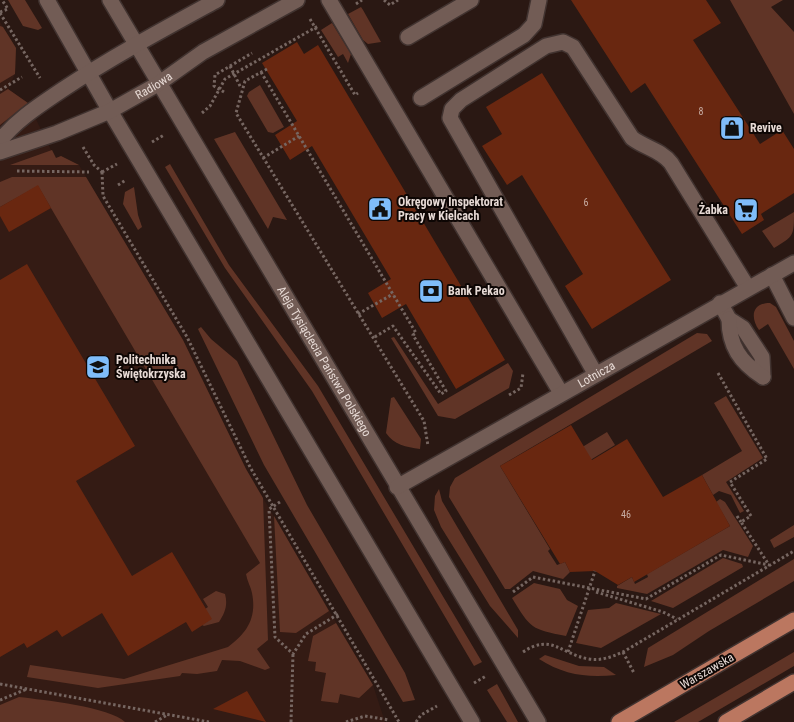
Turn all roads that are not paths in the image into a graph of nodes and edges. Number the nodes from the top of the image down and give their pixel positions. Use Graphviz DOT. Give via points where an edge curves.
graph roads {
  1 [pos="47,0"];
  2 [pos="110,0"];
  3 [pos="217,0"];
  4 [pos="297,0"];
  5 [pos="329,0"];
  6 [pos="471,0"];
  7 [pos="539,0"];
  8 [pos="408,37"];
  9 [pos="135,43"];
  10 [pos="88,73"];
  11 [pos="158,84"];
  12 [pos="421,98"];
  13 [pos="110,111"];
  14 [pos="0,141"];
  15 [pos="0,152"];
  16 [pos="794,263"];
  17 [pos="772,275"];
  18 [pos="748,288"];
  19 [pos="720,303"];
  20 [pos="794,318"];
  21 [pos="729,319"];
  22 [pos="595,373"];
  23 [pos="561,393"];
  24 [pos="397,487"];
  25 [pos="794,620"];
  26 [pos="794,682"];
  27 [pos="472,722"];
  28 [pos="538,722"];
  29 [pos="619,722"];
  30 [pos="726,722"];
  1 -- 10 [label="street"];
  2 -- 9 [label="street, Aleja Tysiąclecia Państwa Polskiego"];
  3 -- 9 [label="street"];
  4 -- 11 [label="street, Radiowa" via="203,52"];
  5 -- 23 [label="street"];
  6 -- 8 [label="street"];
  7 -- 12 [label="street" via="534,24 527,32"];
  9 -- 10 [label="street"];
  9 -- 11 [label="street, Aleja Tysiąclecia Państwa Polskiego"];
  10 -- 13 [label="street"];
  10 -- 14 [label="street" via="40,105"];
  11 -- 13 [label="street, Radiowa"];
  11 -- 24 [label="street, Aleja Tysiąclecia Państwa Polskiego"];
  13 -- 15 [label="street, Radiowa"];
  13 -- 27 [label="street"];
  16 -- 17 [label="street, Lotnicza"];
  17 -- 18 [label="street, Lotnicza"];
  17 -- 20 [label="street"];
  18 -- 19 [label="street, Lotnicza"];
  18 -- 22 [label="street" via="671,163 629,134 572,48 563,42 546,46 461,100 452,109 450,118"];
  19 -- 21 [label="street"];
  19 -- 22 [label="street, Lotnicza"];
  22 -- 23 [label="street, Lotnicza"];
  23 -- 24 [label="street, Lotnicza"];
  24 -- 28 [label="street, Aleja Tysiąclecia Państwa Polskiego"];
  25 -- 29 [label="main road, Warszawska"];
  26 -- 30 [label="main road"];
}
